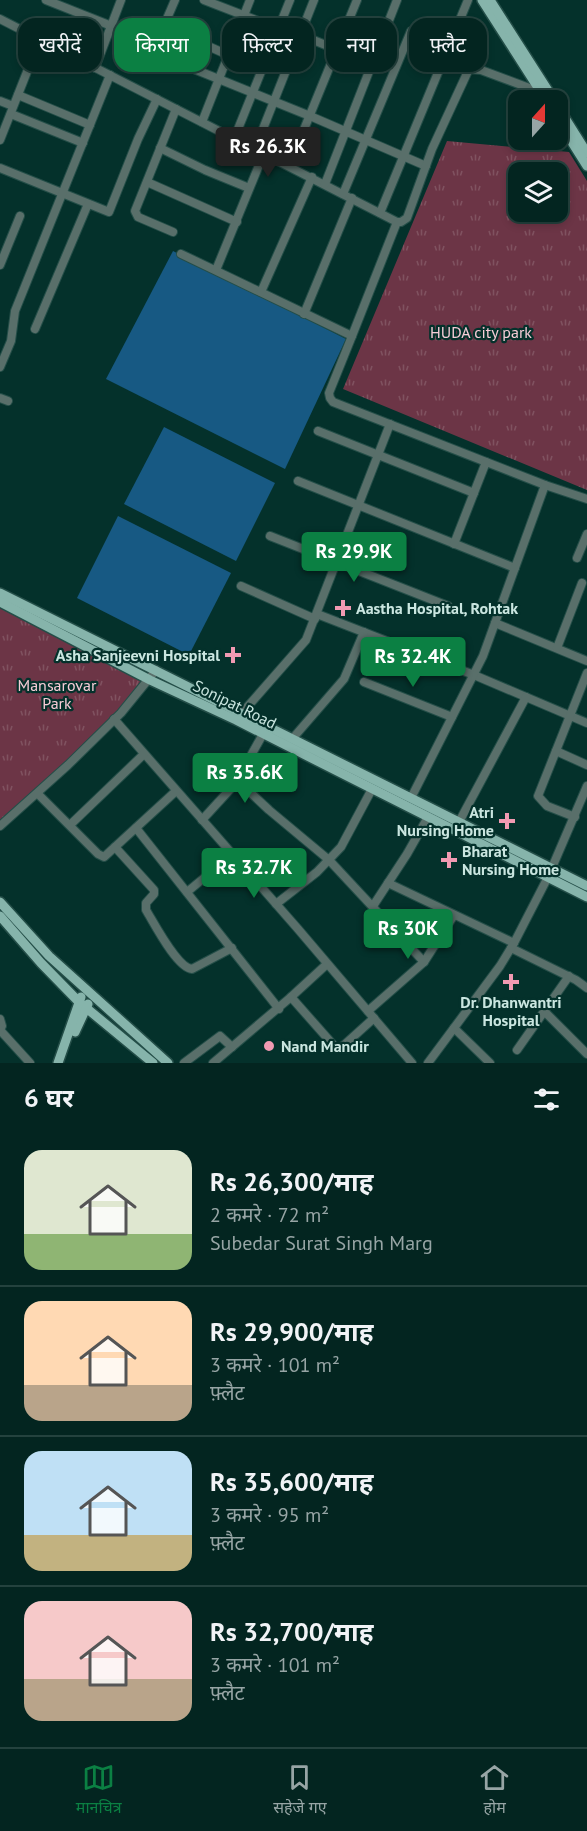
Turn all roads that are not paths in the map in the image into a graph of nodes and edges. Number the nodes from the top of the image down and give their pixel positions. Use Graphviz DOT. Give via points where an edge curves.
graph roads {
  1 [pos="46,0"];
  2 [pos="121,0"];
  3 [pos="175,0"];
  4 [pos="204,0"];
  5 [pos="250,0"];
  6 [pos="290,0"];
  7 [pos="314,0"];
  8 [pos="357,0"];
  9 [pos="397,0"];
  10 [pos="468,0"];
  11 [pos="482,0"];
  12 [pos="490,0"];
  13 [pos="244,15"];
  14 [pos="167,18"];
  15 [pos="243,18"];
  16 [pos="252,18"];
  17 [pos="283,18"];
  18 [pos="307,18"];
  19 [pos="350,18"];
  20 [pos="390,18"];
  21 [pos="461,18"];
  22 [pos="0,19"];
  23 [pos="111,26"];
  24 [pos="114,27"];
  25 [pos="18,28"];
  26 [pos="409,36"];
  27 [pos="102,50"];
  28 [pos="102,71"];
  29 [pos="222,71"];
  30 [pos="27,72"];
  31 [pos="202,72"];
  32 [pos="261,72"];
  33 [pos="286,72"];
  34 [pos="328,72"];
  35 [pos="369,72"];
  36 [pos="438,72"];
  37 [pos="110,75"];
  38 [pos="219,79"];
  39 [pos="535,90"];
  40 [pos="539,90"];
  41 [pos="548,90"];
  42 [pos="253,93"];
  43 [pos="18,95"];
  44 [pos="157,99"];
  45 [pos="0,101"];
  46 [pos="274,101"];
  47 [pos="176,109"];
  48 [pos="12,110"];
  49 [pos="310,116"];
  50 [pos="202,122"];
  51 [pos="568,123"];
  52 [pos="90,125"];
  53 [pos="346,131"];
  54 [pos="568,136"];
  55 [pos="234,139"];
  56 [pos="0,140"];
  57 [pos="366,140"];
  58 [pos="83,143"];
  59 [pos="160,148"];
  60 [pos="255,149"];
  61 [pos="264,153"];
  62 [pos="587,153"];
  63 [pos="404,156"];
  64 [pos="289,166"];
  65 [pos="426,166"];
  66 [pos="587,166"];
  67 [pos="0,168"];
  68 [pos="312,177"];
  69 [pos="147,182"];
  70 [pos="325,184"];
  71 [pos="249,188"];
  72 [pos="63,193"];
  73 [pos="343,194"];
  74 [pos="352,198"];
  75 [pos="88,204"];
  76 [pos="380,213"];
  77 [pos="20,216"];
  78 [pos="237,222"];
  79 [pos="397,222"];
  80 [pos="173,231"];
  81 [pos="180,254"];
  82 [pos="0,265"];
  83 [pos="216,270"];
  84 [pos="261,292"];
  85 [pos="304,314"];
  86 [pos="35,329"];
  87 [pos="352,336"];
  88 [pos="0,367"];
  89 [pos="390,424"];
  90 [pos="318,431"];
  91 [pos="378,455"];
  92 [pos="486,462"];
  93 [pos="298,481"];
  94 [pos="544,485"];
  95 [pos="474,493"];
  96 [pos="587,499"];
  97 [pos="358,505"];
  98 [pos="587,534"];
  99 [pos="270,536"];
  100 [pos="454,544"];
  101 [pos="577,558"];
  102 [pos="337,562"];
  103 [pos="515,568"];
  104 [pos="582,583"];
  105 [pos="241,586"];
  106 [pos="0,593"];
  107 [pos="0,602"];
  108 [pos="448,606"];
  109 [pos="316,616"];
  110 [pos="50,622"];
  111 [pos="495,623"];
  112 [pos="364,632"];
  113 [pos="557,648"];
  114 [pos="587,661"];
  115 [pos="156,670"];
  116 [pos="587,673"];
  117 [pos="474,675"];
  118 [pos="150,680"];
  119 [pos="364,682"];
  120 [pos="526,697"];
  121 [pos="242,713"];
  122 [pos="571,716"];
  123 [pos="452,717"];
  124 [pos="114,719"];
  125 [pos="587,723"];
  126 [pos="263,734"];
  127 [pos="293,738"];
  128 [pos="556,751"];
  129 [pos="144,754"];
  130 [pos="587,765"];
  131 [pos="237,780"];
  132 [pos="587,786"];
  133 [pos="372,789"];
  134 [pos="176,791"];
  135 [pos="38,794"];
  136 [pos="411,798"];
  137 [pos="428,817"];
  138 [pos="575,817"];
  139 [pos="202,820"];
  140 [pos="459,822"];
  141 [pos="70,825"];
  142 [pos="0,826"];
  143 [pos="136,828"];
  144 [pos="115,847"];
  145 [pos="232,855"];
  146 [pos="329,860"];
  147 [pos="550,873"];
  148 [pos="388,883"];
  149 [pos="587,886"];
  150 [pos="187,892"];
  151 [pos="587,897"];
  152 [pos="0,902"];
  153 [pos="276,904"];
  154 [pos="373,906"];
  155 [pos="454,915"];
  156 [pos="0,916"];
  157 [pos="512,945"];
  158 [pos="232,948"];
  159 [pos="424,962"];
  160 [pos="327,964"];
  161 [pos="569,976"];
  162 [pos="587,988"];
  163 [pos="83,989"];
  164 [pos="92,996"];
  165 [pos="291,998"];
  166 [pos="83,1005"];
  167 [pos="279,1009"];
  168 [pos="544,1011"];
  169 [pos="371,1014"];
  170 [pos="0,1019"];
  171 [pos="454,1028"];
  172 [pos="0,1029"];
  173 [pos="232,1047"];
  174 [pos="517,1050"];
  175 [pos="587,1054"];
  176 [pos="409,1062"];
  177 [pos="30,1063"];
  178 [pos="58,1063"];
  179 [pos="63,1063"];
  180 [pos="153,1063"];
  181 [pos="168,1063"];
  182 [pos="184,1063"];
  183 [pos="213,1063"];
  184 [pos="428,1063"];
  185 [pos="490,1063"];
  1 -- 23 [label="street"];
  2 -- 23 [label="street"];
  3 -- 14 [label="street"];
  4 -- 13 [label="street"];
  5 -- 13 [label="street"];
  6 -- 17 [label="street"];
  7 -- 18 [label="street"];
  8 -- 19 [label="street"];
  9 -- 20 [label="street"];
  10 -- 21 [label="street"];
  11 -- 40 [label="main road"];
  12 -- 41 [label="main road"];
  13 -- 15 [label="street"];
  13 -- 16 [label="street"];
  22 -- 25 [label="street"];
  23 -- 24 [label="street"];
  23 -- 27 [label="street"];
  26 -- 57 [label="street"];
  28 -- 37 [label="street"];
  29 -- 38 [label="street"];
  30 -- 43 [label="street"];
  31 -- 38 [label="street"];
  32 -- 42 [label="street"];
  33 -- 46 [label="street"];
  34 -- 49 [label="street"];
  35 -- 53 [label="street"];
  36 -- 63 [label="street"];
  37 -- 44 [label="street"];
  37 -- 52 [label="street"];
  38 -- 42 [label="street"];
  38 -- 50 [label="street"];
  39 -- 65 [label="street" via="469,69"];
  42 -- 46 [label="street"];
  42 -- 55 [label="street"];
  43 -- 48 [label="street"];
  43 -- 52 [label="street"];
  44 -- 47 [label="street"];
  44 -- 75 [label="street" via="111,210"];
  45 -- 48 [label="street"];
  46 -- 49 [label="street"];
  46 -- 60 [label="street"];
  47 -- 50 [label="street"];
  47 -- 59 [label="street"];
  48 -- 56 [label="street"];
  48 -- 58 [label="street"];
  49 -- 53 [label="street"];
  49 -- 64 [label="street"];
  50 -- 55 [label="street"];
  51 -- 62 [label="main road"];
  52 -- 58 [label="street"];
  53 -- 57 [label="street"];
  53 -- 70 [label="street"];
  54 -- 66 [label="main road"];
  55 -- 60 [label="street"];
  57 -- 63 [label="street"];
  57 -- 73 [label="street"];
  58 -- 72 [label="street"];
  59 -- 69 [label="street"];
  59 -- 71 [label="street"];
  60 -- 61 [label="street"];
  61 -- 64 [label="street"];
  61 -- 71 [label="street"];
  63 -- 65 [label="street"];
  63 -- 76 [label="street"];
  64 -- 68 [label="street"];
  65 -- 79 [label="street" via="407,218"];
  67 -- 72 [label="street"];
  68 -- 70 [label="street"];
  68 -- 84 [label="street"];
  69 -- 78 [label="street"];
  69 -- 80 [label="street" via="136,214"];
  70 -- 73 [label="street"];
  71 -- 78 [label="street"];
  72 -- 75 [label="street"];
  72 -- 88 [label="street" via="15,311 11,341"];
  73 -- 74 [label="street"];
  74 -- 76 [label="street"];
  74 -- 85 [label="street"];
  75 -- 86 [label="street"];
  76 -- 79 [label="street"];
  77 -- 82 [label="street"];
  78 -- 83 [label="street"];
  79 -- 87 [label="street"];
  81 -- 83 [label="street"];
  83 -- 84 [label="street"];
  84 -- 85 [label="street"];
  85 -- 87 [label="street"];
  87 -- 89 [label="street" via="330,398 338,405"];
  89 -- 91 [label="street"];
  89 -- 92 [label="street"];
  90 -- 91 [label="street"];
  91 -- 95 [label="street"];
  91 -- 97 [label="street"];
  92 -- 94 [label="street"];
  92 -- 95 [label="street"];
  93 -- 97 [label="street"];
  94 -- 96 [label="street"];
  94 -- 103 [label="street"];
  95 -- 100 [label="street"];
  97 -- 100 [label="street"];
  97 -- 102 [label="street"];
  98 -- 101 [label="street"];
  99 -- 102 [label="street"];
  100 -- 103 [label="street"];
  102 -- 108 [label="street"];
  102 -- 109 [label="street"];
  103 -- 111 [label="street"];
  104 -- 113 [label="street"];
  105 -- 109 [label="street"];
  106 -- 110 [label="main road, Sonipat Road"];
  107 -- 110 [label="main road, Sonipat Road"];
  109 -- 112 [label="street"];
  109 -- 121 [label="street" via="306,640"];
  110 -- 115 [label="main road, Sonipat Road"];
  110 -- 118 [label="main road, Sonipat Road"];
  111 -- 113 [label="street"];
  111 -- 117 [label="street"];
  112 -- 117 [label="street"];
  112 -- 127 [label="street" via="344,680"];
  113 -- 114 [label="street"];
  115 -- 118 [label="street"];
  115 -- 121 [label="main road, Sonipat Road"];
  116 -- 122 [label="street"];
  117 -- 120 [label="street"];
  117 -- 123 [label="street"];
  118 -- 124 [label="street"];
  118 -- 126 [label="main road, Sonipat Road"];
  119 -- 123 [label="street"];
  120 -- 122 [label="street"];
  120 -- 140 [label="street"];
  121 -- 127 [label="main road, Sonipat Road"];
  122 -- 125 [label="street"];
  122 -- 128 [label="street"];
  123 -- 136 [label="street"];
  124 -- 129 [label="street"];
  124 -- 135 [label="street"];
  126 -- 131 [label="street"];
  126 -- 133 [label="main road, Sonipat Road"];
  127 -- 136 [label="main road, Sonipat Road"];
  128 -- 130 [label="street"];
  128 -- 138 [label="street" via="538,796 547,806"];
  129 -- 134 [label="street"];
  129 -- 141 [label="street"];
  131 -- 139 [label="street"];
  131 -- 146 [label="street"];
  132 -- 138 [label="street"];
  133 -- 137 [label="main road, Sonipat Road"];
  133 -- 146 [label="street" via="341,847"];
  134 -- 139 [label="street"];
  134 -- 143 [label="street"];
  135 -- 141 [label="street"];
  135 -- 142 [label="street"];
  136 -- 140 [label="main road, Sonipat Road"];
  137 -- 147 [label="main road, Sonipat Road"];
  137 -- 148 [label="street"];
  138 -- 147 [label="street"];
  139 -- 145 [label="street"];
  140 -- 147 [label="main road, Sonipat Road"];
  141 -- 144 [label="street" via="101,856"];
  143 -- 144 [label="street"];
  143 -- 150 [label="street"];
  144 -- 158 [label="street" via="154,890 146,910 184,967 192,969"];
  145 -- 150 [label="street"];
  145 -- 153 [label="street"];
  146 -- 153 [label="street"];
  146 -- 154 [label="street"];
  147 -- 149 [label="main road, Sonipat Road"];
  147 -- 151 [label="main road, Sonipat Road"];
  147 -- 157 [label="street"];
  148 -- 154 [label="street"];
  148 -- 155 [label="street"];
  150 -- 158 [label="street"];
  152 -- 163 [label="main road"];
  153 -- 160 [label="street"];
  154 -- 159 [label="street"];
  155 -- 157 [label="street"];
  155 -- 159 [label="street"];
  156 -- 166 [label="main road"];
  157 -- 161 [label="street"];
  157 -- 171 [label="street"];
  158 -- 167 [label="street"];
  159 -- 169 [label="street"];
  160 -- 165 [label="street"];
  160 -- 169 [label="street"];
  161 -- 162 [label="street"];
  161 -- 168 [label="street"];
  163 -- 164 [label="main road"];
  163 -- 166 [label="main road"];
  164 -- 166 [label="main road"];
  164 -- 181 [label="main road"];
  165 -- 167 [label="street"];
  165 -- 169 [label="street" via="336,1048 343,1046"];
  166 -- 178 [label="main road"];
  166 -- 179 [label="main road"];
  166 -- 180 [label="main road"];
  167 -- 173 [label="street"];
  168 -- 174 [label="street"];
  168 -- 175 [label="street"];
  169 -- 176 [label="street"];
  170 -- 172 [label="street"];
  171 -- 184 [label="street"];
  171 -- 185 [label="street"];
  172 -- 177 [label="street"];
  173 -- 182 [label="street" via="220,1036"];
  173 -- 183 [label="street"];
}
